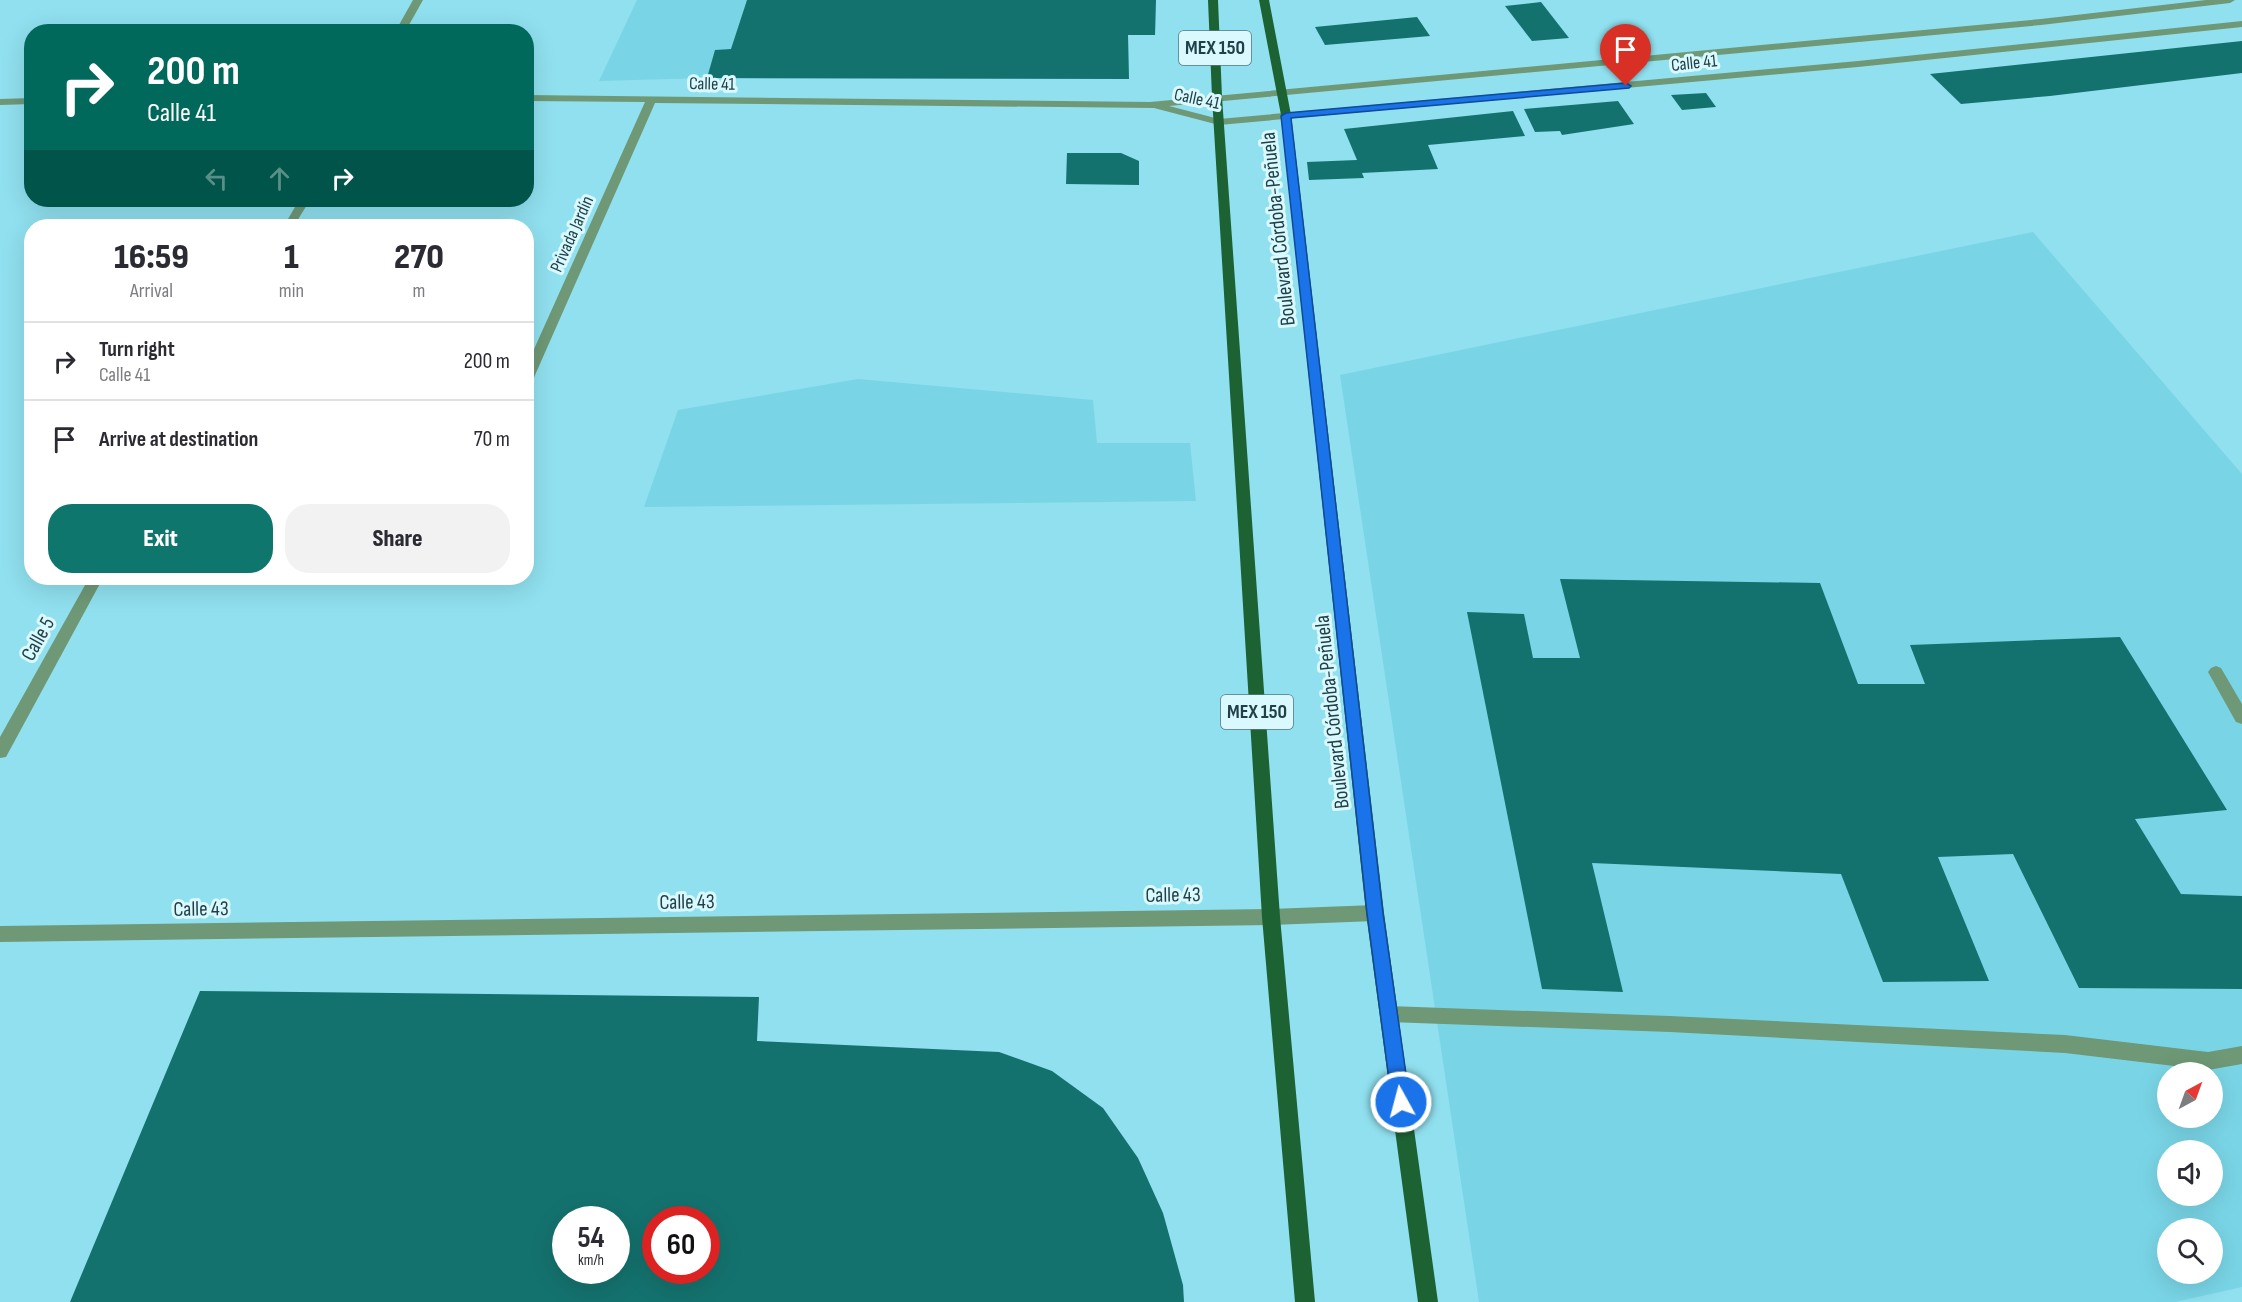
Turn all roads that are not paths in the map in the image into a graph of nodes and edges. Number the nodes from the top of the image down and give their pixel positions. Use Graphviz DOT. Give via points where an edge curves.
graph roads {
  1 [pos="418,0"];
  2 [pos="1213,0"];
  3 [pos="1264,0"];
  4 [pos="2229,0"];
  5 [pos="2041,22"];
  6 [pos="404,24"];
  7 [pos="2242,24"];
  8 [pos="2049,29"];
  9 [pos="2058,37"];
  10 [pos="2066,44"];
  11 [pos="1634,61"];
  12 [pos="1649,84"];
  13 [pos="1280,91"];
  14 [pos="1217,97"];
  15 [pos="534,98"];
  16 [pos="651,100"];
  17 [pos="24,101"];
  18 [pos="0,102"];
  19 [pos="1150,105"];
  20 [pos="1286,116"];
  21 [pos="1219,122"];
  22 [pos="534,364"];
  23 [pos="92,585"];
  24 [pos="2216,672"];
  25 [pos="2242,718"];
  26 [pos="0,752"];
  27 [pos="1375,913"];
  28 [pos="1270,917"];
  29 [pos="0,934"];
  30 [pos="1389,1014"];
  31 [pos="2242,1055"];
  32 [pos="1305,1302"];
  33 [pos="1428,1302"];
  1 -- 6 [label="street"];
  2 -- 14 [label="main road, MEX 150"];
  3 -- 13 [label="main road, MEX 150"];
  4 -- 5 [label="street, Calle 41"];
  5 -- 8 [label="street"];
  5 -- 11 [label="street, Calle 41"];
  7 -- 10 [label="street, Calle 41"];
  9 -- 10 [label="street"];
  10 -- 12 [label="street, Calle 41"];
  11 -- 12 [label="street"];
  11 -- 13 [label="street, Calle 41"];
  12 -- 20 [label="street, Calle 41"];
  13 -- 14 [label="street, Calle 41"];
  13 -- 20 [label="main road, MEX 150"];
  14 -- 19 [label="street, Calle 41"];
  14 -- 21 [label="main road, MEX 150"];
  15 -- 16 [label="street, Calle 41"];
  16 -- 19 [label="street, Calle 41"];
  16 -- 22 [label="street, Privada Jardín"];
  17 -- 18 [label="street"];
  19 -- 21 [label="street, Calle 41"];
  20 -- 21 [label="street, Calle 41"];
  20 -- 27 [label="main road, Boulevard Córdoba-Peñuela / MEX 150"];
  21 -- 28 [label="main road, MEX 150"];
  23 -- 26 [label="street, Calle 5"];
  24 -- 25 [label="street"];
  27 -- 28 [label="street, Calle 43"];
  27 -- 30 [label="main road, Boulevard Córdoba-Peñuela / MEX 150"];
  28 -- 29 [label="street, Calle 43"];
  28 -- 32 [label="main road, MEX 150"];
  30 -- 31 [label="street" via="2065,1044 2208,1061"];
  30 -- 33 [label="main road, Boulevard Córdoba-Peñuela / MEX 150"];
}
